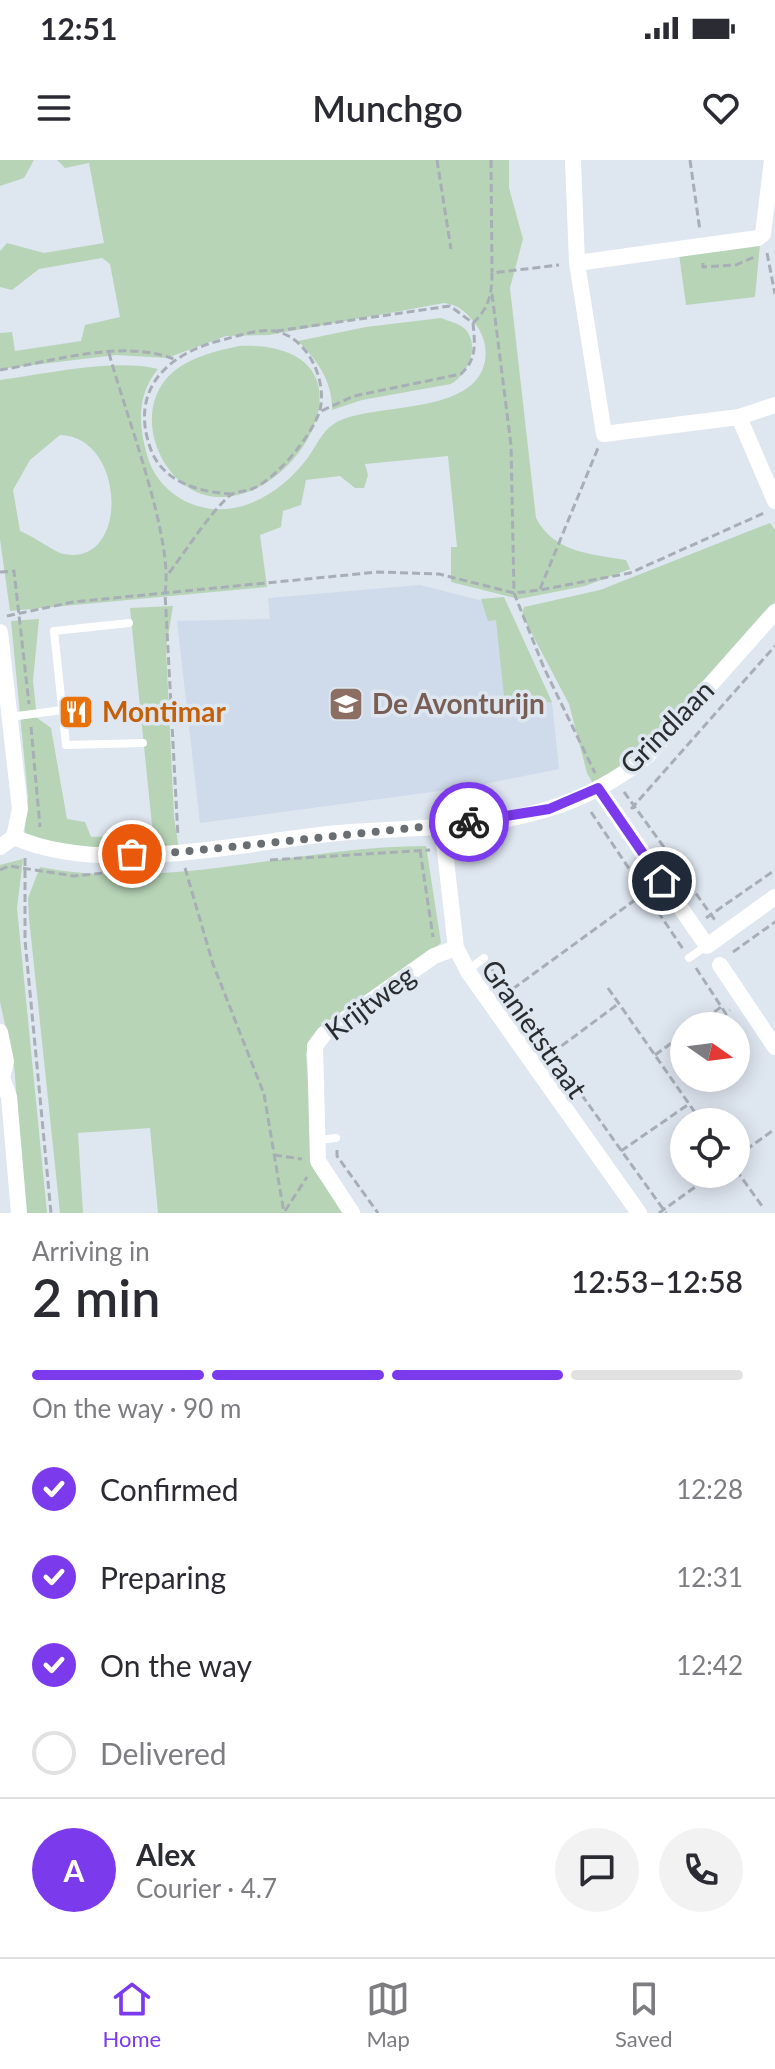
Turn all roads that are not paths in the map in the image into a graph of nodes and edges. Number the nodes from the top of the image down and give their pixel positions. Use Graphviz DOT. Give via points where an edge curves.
graph roads {
  1 [pos="573,160"];
  2 [pos="772,160"];
  3 [pos="577,263"];
  4 [pos="775,405"];
  5 [pos="739,417"];
  6 [pos="775,501"];
  7 [pos="775,612"];
  8 [pos="129,623"];
  9 [pos="0,632"];
  10 [pos="62,710"];
  11 [pos="10,717"];
  12 [pos="143,743"];
  13 [pos="602,786"];
  14 [pos="442,825"];
  15 [pos="14,843"];
  16 [pos="676,865"];
  17 [pos="661,879"];
  18 [pos="775,897"];
  19 [pos="707,946"];
  20 [pos="456,948"];
  21 [pos="484,958"];
  22 [pos="689,958"];
  23 [pos="723,960"];
  24 [pos="468,970"];
  25 [pos="0,1032"];
  26 [pos="775,1047"];
  27 [pos="1,1078"];
  28 [pos="336,1138"];
  29 [pos="317,1140"];
  30 [pos="19,1213"];
  31 [pos="352,1213"];
  32 [pos="639,1213"];
  1 -- 3 [label="street"];
  2 -- 3 [label="street" via="763,234 758,238"];
  3 -- 5 [label="street" via="604,434"];
  4 -- 5 [label="street"];
  5 -- 6 [label="street"];
  7 -- 13 [label="street, Grindlaan" via="648,755"];
  8 -- 10 [label="lane" via="54,631"];
  9 -- 11 [label="street"];
  10 -- 11 [label="lane"];
  10 -- 12 [label="lane" via="66,745"];
  11 -- 15 [label="street" via="20,809"];
  13 -- 14 [label="street, Grindlaan" via="549,809"];
  13 -- 17 [label="street"];
  14 -- 15 [label="street, Grindlaan" via="181,852 108,855"];
  14 -- 20 [label="street, Granietstraat"];
  16 -- 17 [label="lane"];
  17 -- 19 [label="street"];
  18 -- 19 [label="street"];
  19 -- 22 [label="lane"];
  20 -- 24 [label="street, Granietstraat"];
  20 -- 29 [label="street, Krijtweg" via="439,954 324,1034 315,1046"];
  21 -- 24 [label="lane"];
  23 -- 26 [label="street"];
  24 -- 32 [label="street, Granietstraat"];
  25 -- 27 [label="street" via="6,1061"];
  27 -- 30 [label="street" via="9,1097"];
  28 -- 29 [label="lane"];
  29 -- 31 [label="street, Krijtweg" via="318,1161"];
}
